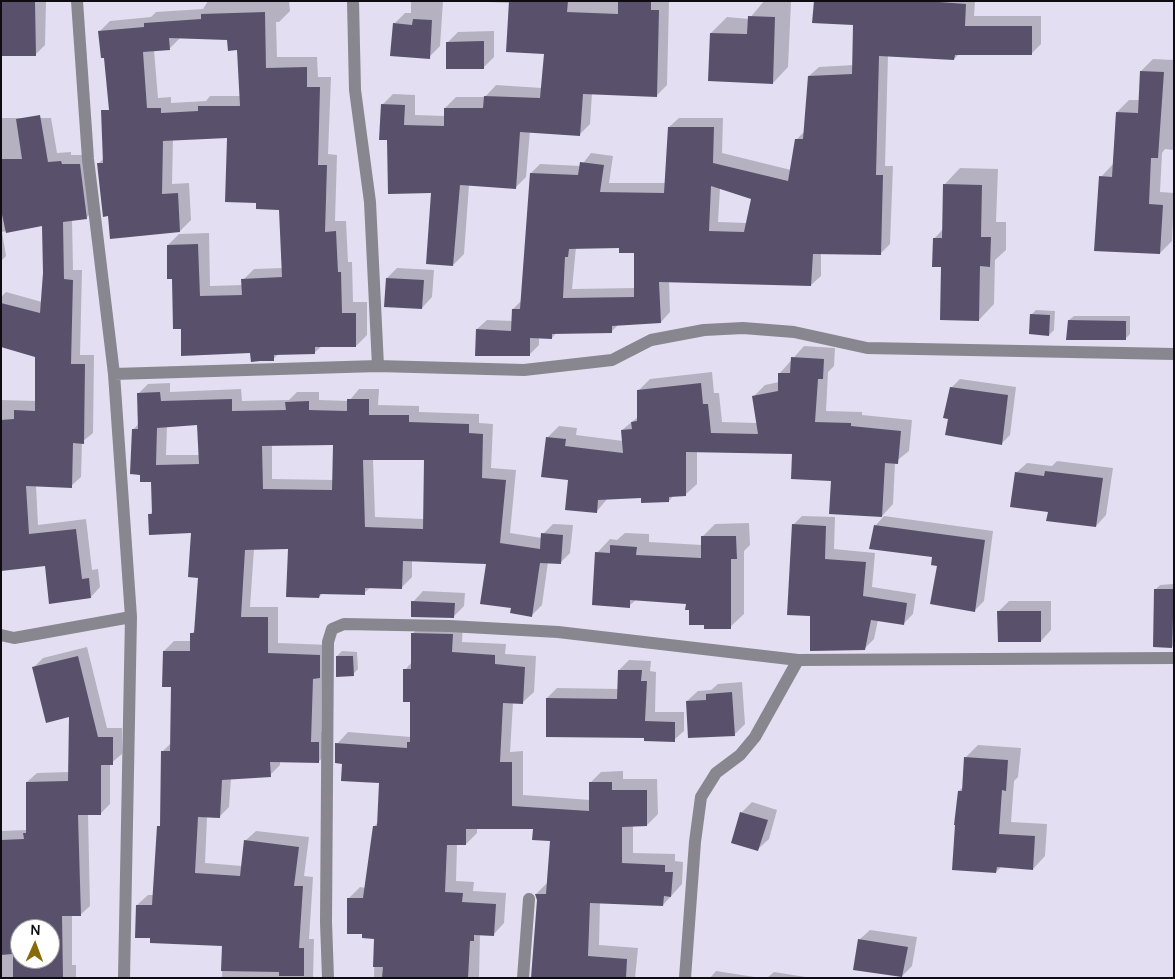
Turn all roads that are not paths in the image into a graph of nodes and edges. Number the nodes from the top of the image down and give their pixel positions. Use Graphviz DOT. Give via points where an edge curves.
graph roads {
  1 [pos="77,1"];
  2 [pos="353,1"];
  3 [pos="1174,354"];
  4 [pos="378,366"];
  5 [pos="114,374"];
  6 [pos="131,617"];
  7 [pos="1,635"];
  8 [pos="1174,658"];
  9 [pos="798,660"];
  10 [pos="529,899"];
  11 [pos="124,978"];
  12 [pos="328,978"];
  13 [pos="523,978"];
  14 [pos="685,978"];
  1 -- 5 [label="street" via="88,159"];
  2 -- 4 [label="street" via="355,90 370,202"];
  3 -- 4 [label="street" via="867,348 794,332 744,328 704,330 651,340 612,360 580,365 524,370"];
  4 -- 5 [label="street"];
  5 -- 6 [label="street"];
  6 -- 7 [label="street" via="14,638"];
  6 -- 11 [label="street"];
  8 -- 9 [label="street"];
  9 -- 12 [label="street" via="558,632 354,624 332,629 328,642"];
  9 -- 14 [label="street" via="755,737 740,755 716,773 701,796"];
  10 -- 13 [label="street"];
}
